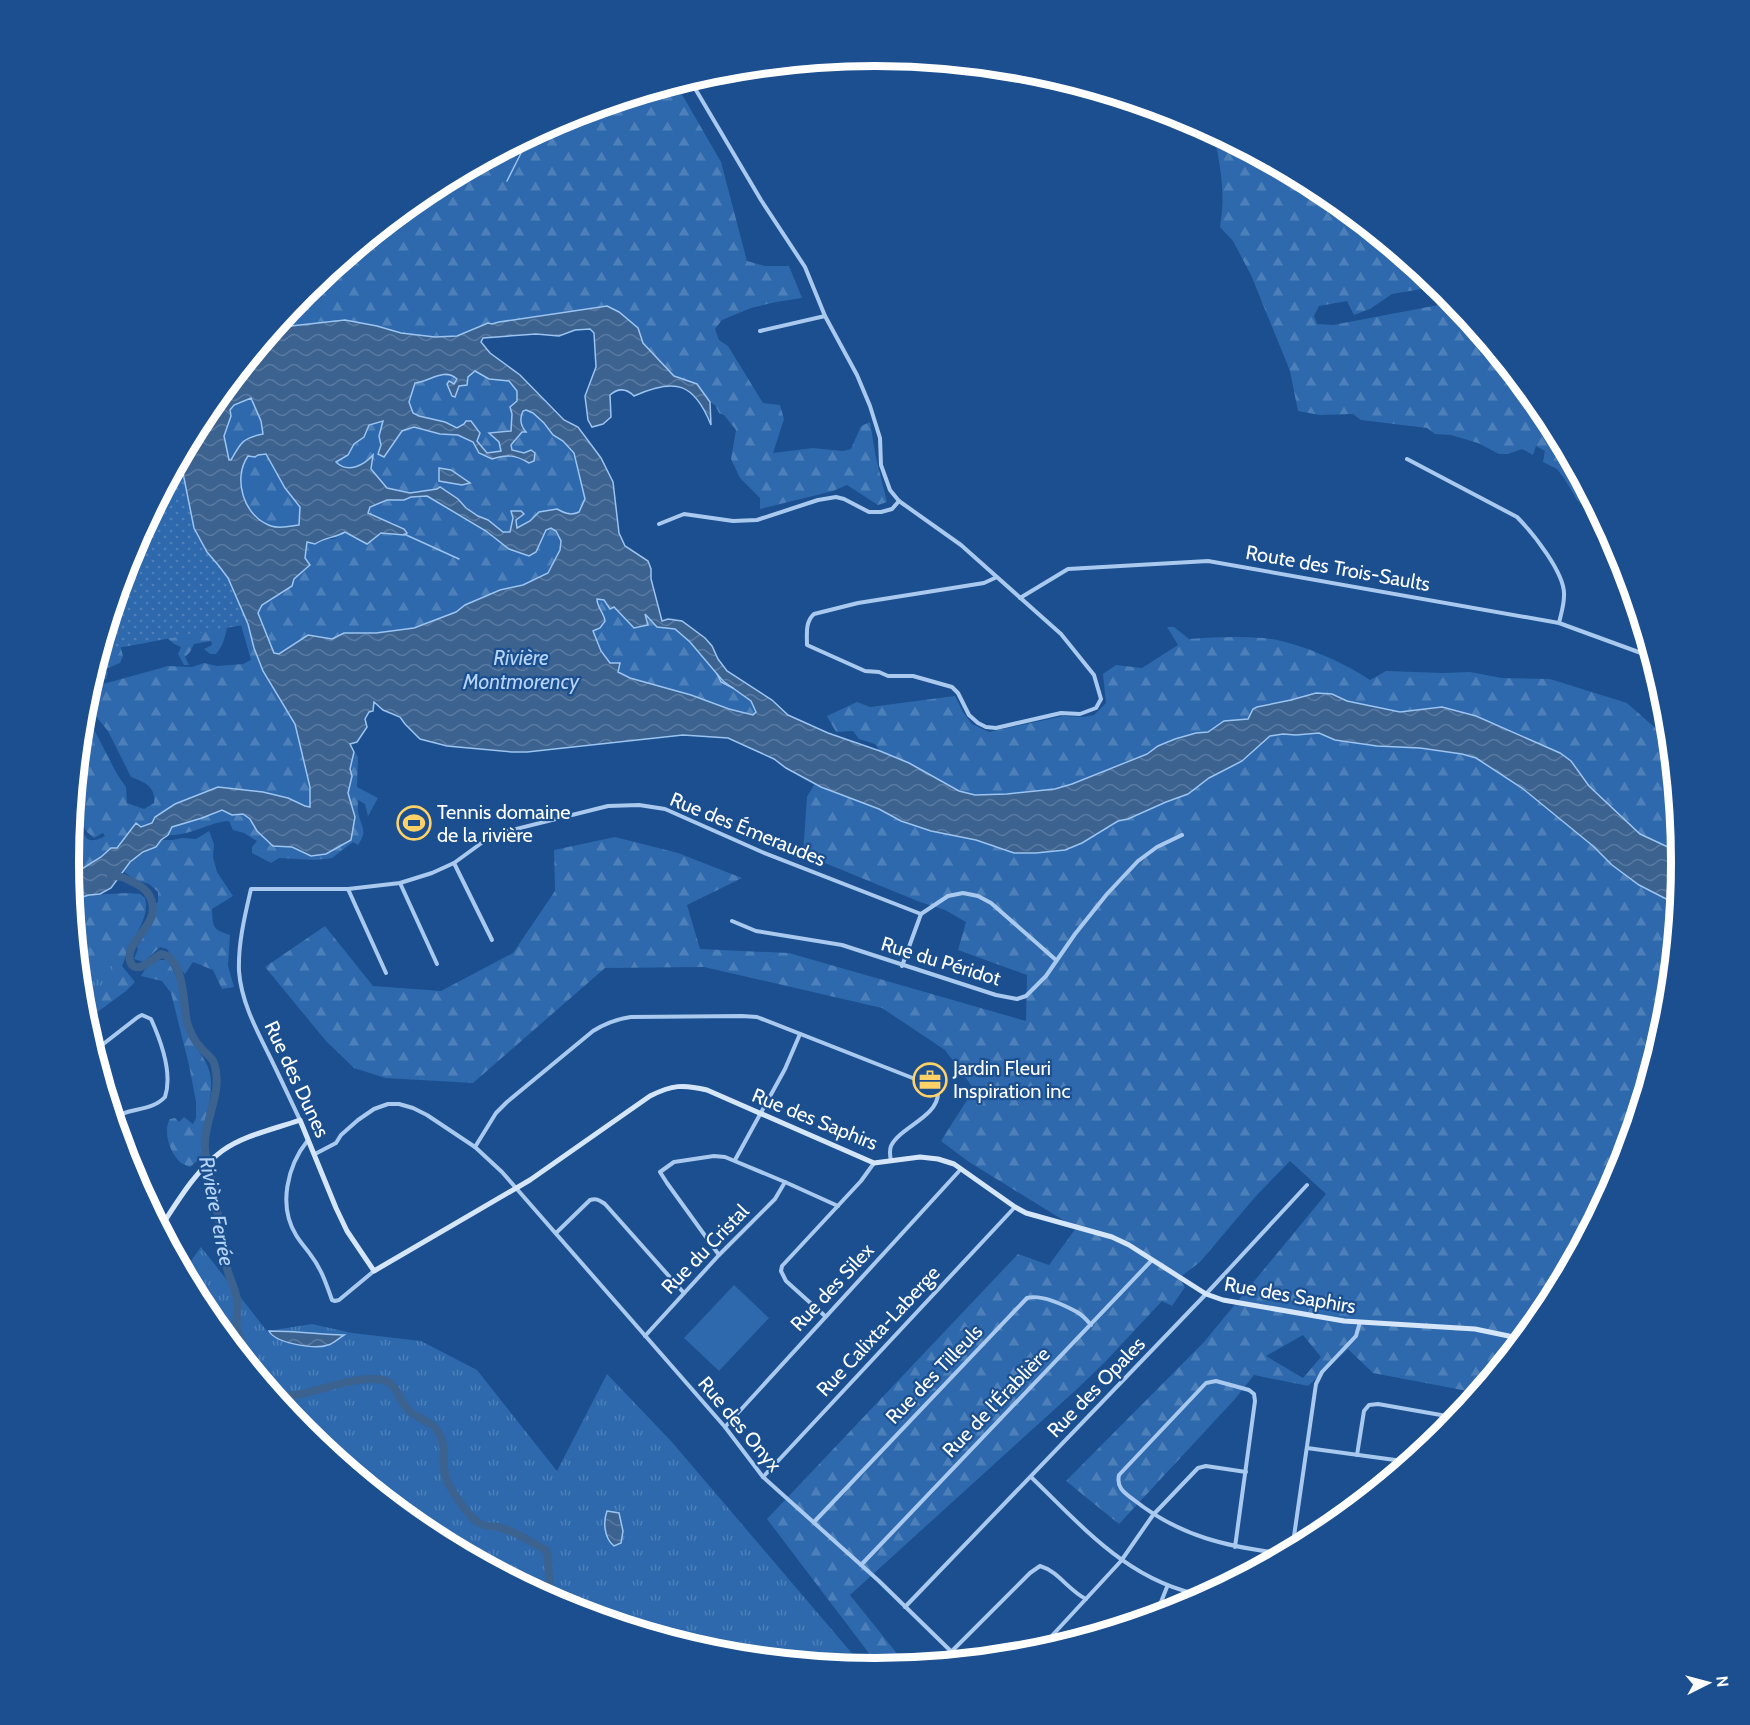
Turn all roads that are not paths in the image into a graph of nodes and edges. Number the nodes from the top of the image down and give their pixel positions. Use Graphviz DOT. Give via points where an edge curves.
graph roads {
  1 [pos="694,87"];
  2 [pos="825,316"];
  3 [pos="760,331"];
  4 [pos="1407,459"];
  5 [pos="899,501"];
  6 [pos="659,524"];
  7 [pos="997,577"];
  8 [pos="1020,598"];
  9 [pos="1559,623"];
  10 [pos="1643,654"];
  11 [pos="1182,835"];
  12 [pos="454,863"];
  13 [pos="400,883"];
  14 [pos="251,889"];
  15 [pos="348,889"];
  16 [pos="921,914"];
  17 [pos="732,921"];
  18 [pos="492,940"];
  19 [pos="1056,960"];
  20 [pos="437,964"];
  21 [pos="902,966"];
  22 [pos="386,973"];
  23 [pos="800,1034"];
  24 [pos="102,1046"];
  25 [pos="115,1100"];
  26 [pos="760,1113"];
  27 [pos="119,1115"];
  28 [pos="300,1120"];
  29 [pos="308,1140"];
  30 [pos="474,1147"];
  31 [pos="315,1154"];
  32 [pos="735,1160"];
  33 [pos="891,1161"];
  34 [pos="874,1163"];
  35 [pos="962,1169"];
  36 [pos="785,1182"];
  37 [pos="1307,1185"];
  38 [pos="516,1188"];
  39 [pos="838,1206"];
  40 [pos="1015,1207"];
  41 [pos="164,1222"];
  42 [pos="556,1233"];
  43 [pos="719,1255"];
  44 [pos="1152,1260"];
  45 [pos="374,1271"];
  46 [pos="684,1293"];
  47 [pos="1206,1294"];
  48 [pos="825,1316"];
  49 [pos="1360,1322"];
  50 [pos="1091,1325"];
  51 [pos="644,1336"];
  52 [pos="1514,1337"];
  53 [pos="1447,1416"];
  54 [pos="724,1427"];
  55 [pos="1307,1448"];
  56 [pos="1357,1455"];
  57 [pos="1400,1461"];
  58 [pos="1246,1472"];
  59 [pos="763,1477"];
  60 [pos="1031,1477"];
  61 [pos="1153,1515"];
  62 [pos="814,1522"];
  63 [pos="1294,1540"];
  64 [pos="1235,1547"];
  65 [pos="1273,1552"];
  66 [pos="1121,1561"];
  67 [pos="861,1565"];
  68 [pos="1167,1587"];
  69 [pos="1192,1593"];
  70 [pos="1086,1599"];
  71 [pos="1159,1606"];
  72 [pos="905,1607"];
  73 [pos="1048,1640"];
  74 [pos="951,1652"];
  75 [pos="954,1654"];
  1 -- 2 [label="street" via="805,267"];
  2 -- 3 [label="street"];
  2 -- 5 [label="street" via="870,406 880,438 884,477"];
  4 -- 9 [label="street" via="1526,525 1562,580 1565,594"];
  5 -- 6 [label="street" via="892,509 869,512 836,497 757,520 684,514"];
  5 -- 7 [label="street" via="947,534"];
  7 -- 8 [label="street"];
  7 -- 8 [label="street" via="984,583 814,614 809,618 807,645 865,671 888,676 913,675 952,687 969,715 987,727 1080,714 1096,708 1101,699 1094,675 1061,634"];
  8 -- 9 [label="street, Route des Trois-Saults" via="1068,569 1208,561"];
  9 -- 10 [label="street, Route des Trois-Saults"];
  11 -- 19 [label="street, Rue du Péridot" via="1138,861"];
  12 -- 13 [label="street, Rue des Émeraudes"];
  12 -- 16 [label="street, Rue des Émeraudes" via="486,839 504,832 608,806 639,805 665,809"];
  12 -- 18 [label="street"];
  13 -- 15 [label="street, Rue des Émeraudes"];
  13 -- 20 [label="street"];
  14 -- 15 [label="street, Rue des Émeraudes"];
  14 -- 28 [label="street, Rue des Dunes" via="239,955 242,989"];
  15 -- 22 [label="street"];
  16 -- 19 [label="street" via="948,896 978,896"];
  16 -- 21 [label="street"];
  17 -- 21 [label="street, Rue du Péridot" via="756,931 842,945"];
  19 -- 21 [label="street, Rue du Péridot" via="1035,988 1017,999"];
  23 -- 26 [label="street"];
  23 -- 30 [label="street" via="757,1017 615,1019 593,1031 507,1102"];
  23 -- 33 [label="street" via="936,1089 937,1102 895,1141"];
  24 -- 25 [label="street"];
  24 -- 27 [label="street" via="142,1015 151,1019 164,1058 168,1079 165,1097 154,1106"];
  26 -- 32 [label="street"];
  26 -- 34 [label="street, Rue des Saphirs"];
  26 -- 38 [label="street, Rue des Saphirs" via="707,1090 677,1085 650,1096"];
  28 -- 29 [label="street, Rue des Dunes"];
  28 -- 41 [label="street" via="223,1150 194,1178"];
  29 -- 31 [label="street, Rue des Dunes"];
  29 -- 45 [label="street, Rue des Saphirs" via="289,1176 289,1218 296,1235 322,1271 332,1300 339,1300"];
  30 -- 31 [label="street, Rue des Onyx" via="413,1108 388,1104 374,1109 336,1143"];
  30 -- 38 [label="street, Rue des Onyx"];
  31 -- 45 [label="street, Rue des Dunes" via="347,1231"];
  32 -- 36 [label="street"];
  32 -- 43 [label="street" via="714,1156 674,1162 660,1172"];
  33 -- 34 [label="street, Rue des Saphirs"];
  33 -- 35 [label="street, Rue des Saphirs" via="938,1159"];
  34 -- 39 [label="street"];
  35 -- 40 [label="street, Rue des Saphirs"];
  35 -- 48 [label="street, Rue des Silex"];
  36 -- 39 [label="street"];
  36 -- 43 [label="street, Rue du Cristal" via="775,1198"];
  37 -- 47 [label="street, Rue des Opales"];
  38 -- 42 [label="street, Rue des Onyx"];
  38 -- 45 [label="street, Rue des Saphirs"];
  39 -- 48 [label="street" via="781,1271 786,1281"];
  40 -- 44 [label="street, Rue des Saphirs" via="1112,1237"];
  40 -- 59 [label="street, Rue Calixta-Laberge"];
  42 -- 46 [label="street" via="590,1200 598,1199"];
  42 -- 51 [label="street, Rue des Onyx"];
  43 -- 46 [label="street, Rue du Cristal"];
  44 -- 47 [label="street, Rue des Saphirs"];
  44 -- 50 [label="street, Rue de l'Érablière"];
  46 -- 51 [label="street, Rue du Cristal"];
  47 -- 49 [label="street, Rue des Saphirs"];
  47 -- 60 [label="street, Rue des Opales"];
  48 -- 54 [label="street, Rue des Silex"];
  49 -- 52 [label="street, Rue des Saphirs" via="1475,1329"];
  49 -- 55 [label="street" via="1356,1336 1322,1372 1316,1384"];
  50 -- 62 [label="street, Rue des Tilleuls" via="1078,1313 1056,1303 1035,1296 1027,1298"];
  50 -- 67 [label="street, Rue de l'Érablière"];
  51 -- 54 [label="street, Rue des Onyx"];
  53 -- 56 [label="street" via="1370,1405 1364,1411"];
  54 -- 59 [label="street, Rue des Onyx"];
  55 -- 56 [label="street"];
  55 -- 63 [label="street"];
  56 -- 57 [label="street"];
  58 -- 61 [label="street" via="1198,1468"];
  58 -- 61 [label="street" via="1254,1394 1216,1381 1206,1383 1119,1475 1120,1490"];
  58 -- 64 [label="street"];
  59 -- 62 [label="street, Rue des Onyx"];
  60 -- 66 [label="street"];
  60 -- 72 [label="street, Rue des Opales"];
  61 -- 64 [label="street" via="1186,1532"];
  61 -- 66 [label="street"];
  62 -- 67 [label="street, Rue des Onyx"];
  64 -- 65 [label="street"];
  66 -- 68 [label="street"];
  66 -- 70 [label="street"];
  67 -- 72 [label="street, Rue des Onyx"];
  68 -- 69 [label="street"];
  68 -- 71 [label="street"];
  70 -- 73 [label="street"];
  70 -- 74 [label="street" via="1040,1566"];
  72 -- 74 [label="street, Rue des Onyx"];
  74 -- 75 [label="street, Rue des Onyx"];
}
